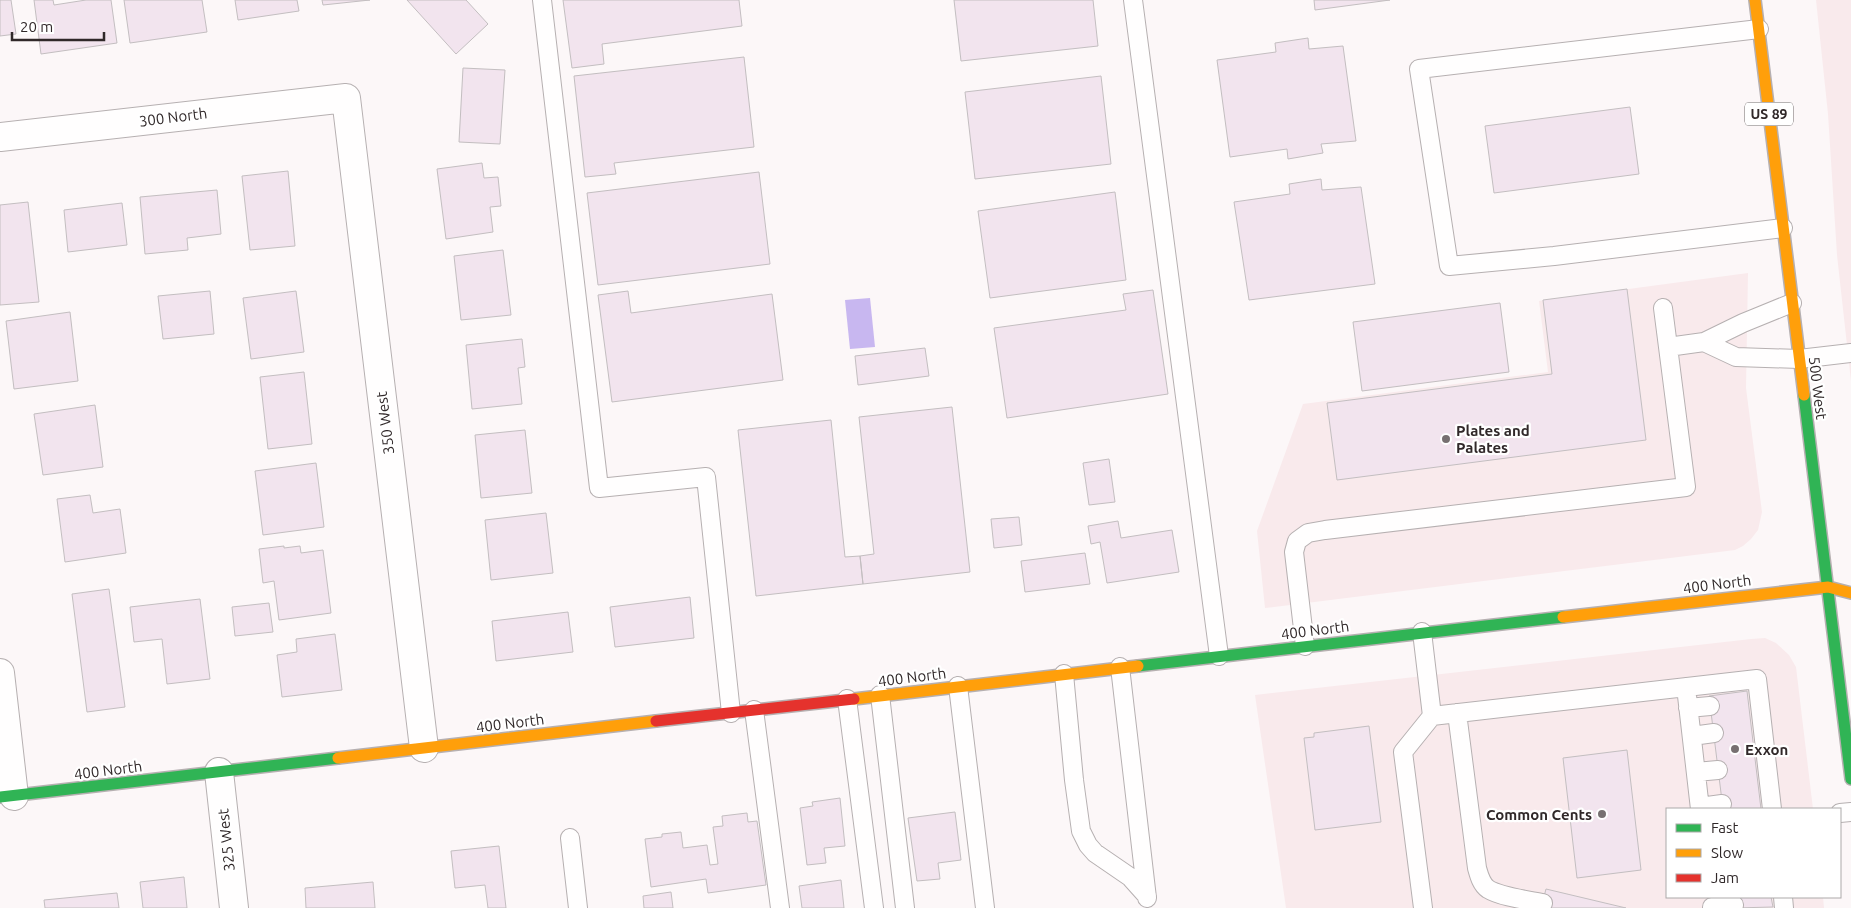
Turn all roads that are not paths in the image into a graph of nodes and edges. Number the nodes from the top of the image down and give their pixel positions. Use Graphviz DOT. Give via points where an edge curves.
graph roads {
  1 [pos="542,0"];
  2 [pos="1132,0"];
  3 [pos="1755,0"];
  4 [pos="1759,28"];
  5 [pos="346,98"];
  6 [pos="0,137"];
  7 [pos="1783,228"];
  8 [pos="1792,303"];
  9 [pos="1663,308"];
  10 [pos="1704,342"];
  11 [pos="1668,347"];
  12 [pos="1851,353"];
  13 [pos="1799,359"];
  14 [pos="1843,578"];
  15 [pos="1828,587"];
  16 [pos="1851,593"];
  17 [pos="1422,632"];
  18 [pos="1305,646"];
  19 [pos="1219,656"];
  20 [pos="1120,668"];
  21 [pos="0,673"];
  22 [pos="1064,674"];
  23 [pos="958,686"];
  24 [pos="1686,687"];
  25 [pos="880,696"];
  26 [pos="847,700"];
  27 [pos="1710,706"];
  28 [pos="1688,708"];
  29 [pos="754,710"];
  30 [pos="732,713"];
  31 [pos="1456,713"];
  32 [pos="1432,716"];
  33 [pos="1714,733"];
  34 [pos="1692,736"];
  35 [pos="424,748"];
  36 [pos="1718,770"];
  37 [pos="218,772"];
  38 [pos="1696,772"];
  39 [pos="1851,779"];
  40 [pos="7,796"];
  41 [pos="1768,802"];
  42 [pos="1722,804"];
  43 [pos="1700,808"];
  44 [pos="570,838"];
  45 [pos="1148,902"];
  46 [pos="1542,903"];
  47 [pos="1712,904"];
  48 [pos="1734,905"];
  49 [pos="234,908"];
  50 [pos="578,908"];
  51 [pos="780,908"];
  52 [pos="874,908"];
  53 [pos="905,908"];
  54 [pos="985,908"];
  55 [pos="1423,908"];
  1 -- 30 [label="lane" via="599,488 706,477"];
  2 -- 19 [label="lane"];
  3 -- 4 [label="main road, 500 West / US 89"];
  4 -- 7 [label="main road, 500 West / US 89"];
  4 -- 7 [label="lane" via="1418,69 1449,266"];
  5 -- 6 [label="street, 300 North"];
  5 -- 35 [label="street, 350 West"];
  7 -- 8 [label="main road, 500 West / US 89"];
  8 -- 10 [label="lane"];
  8 -- 13 [label="main road, 500 West / US 89"];
  9 -- 11 [label="lane"];
  10 -- 11 [label="lane"];
  10 -- 13 [label="lane" via="1736,358"];
  11 -- 18 [label="lane" via="1686,487 1308,534 1297,540 1294,552"];
  12 -- 13 [label="lane"];
  13 -- 15 [label="main road, 500 West / US 89"];
  14 -- 15 [label="main road, 400 North"];
  15 -- 16 [label="main road, 400 North"];
  15 -- 17 [label="main road, 400 North"];
  15 -- 39 [label="main road, 500 West / US 89"];
  17 -- 18 [label="main road, 400 North"];
  17 -- 32 [label="lane"];
  18 -- 19 [label="main road, 400 North"];
  19 -- 20 [label="main road, 400 North"];
  20 -- 22 [label="main road, 400 North"];
  20 -- 45 [label="lane"];
  21 -- 40 [label="street"];
  22 -- 23 [label="main road, 400 North"];
  22 -- 45 [label="lane" via="1081,831 1095,853 1130,877"];
  23 -- 25 [label="main road, 400 North"];
  23 -- 54 [label="lane"];
  24 -- 28 [label="lane"];
  24 -- 31 [label="lane"];
  24 -- 41 [label="lane" via="1757,679 1754,701"];
  25 -- 26 [label="main road, 400 North"];
  25 -- 53 [label="lane"];
  26 -- 29 [label="main road, 400 North"];
  26 -- 52 [label="lane"];
  27 -- 28 [label="lane"];
  28 -- 34 [label="lane"];
  29 -- 30 [label="main road, 400 North"];
  29 -- 51 [label="lane"];
  30 -- 35 [label="main road, 400 North"];
  31 -- 32 [label="lane"];
  31 -- 46 [label="lane" via="1481,880 1487,888 1498,893"];
  32 -- 55 [label="lane" via="1403,752"];
  33 -- 34 [label="lane"];
  34 -- 38 [label="lane"];
  35 -- 37 [label="main road, 400 North"];
  36 -- 38 [label="lane"];
  37 -- 40 [label="main road, 400 North"];
  37 -- 49 [label="street, 325 West"];
  38 -- 43 [label="lane"];
  42 -- 43 [label="lane"];
  44 -- 50 [label="lane"];
  47 -- 48 [label="lane"];
}
